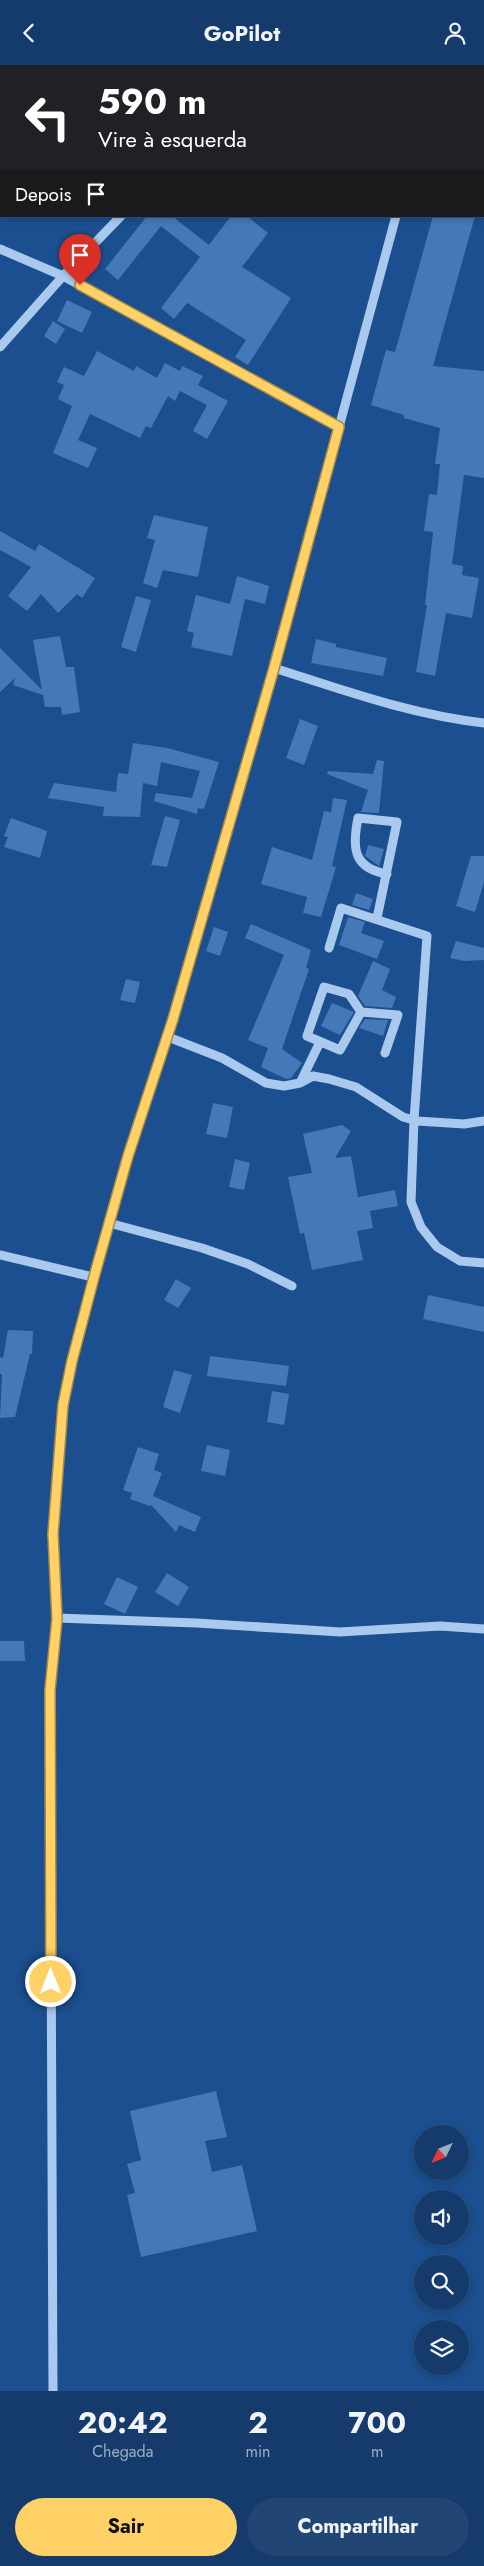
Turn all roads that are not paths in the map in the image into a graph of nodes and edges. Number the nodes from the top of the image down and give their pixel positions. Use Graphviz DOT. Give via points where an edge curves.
graph roads {
  1 [pos="120,217"];
  2 [pos="396,217"];
  3 [pos="0,249"];
  4 [pos="63,276"];
  5 [pos="0,347"];
  6 [pos="339,427"];
  7 [pos="274,668"];
  8 [pos="484,723"];
  9 [pos="387,874"];
  10 [pos="377,918"];
  11 [pos="329,948"];
  12 [pos="361,1012"];
  13 [pos="168,1037"];
  14 [pos="320,1042"];
  15 [pos="385,1053"];
  16 [pos="300,1083"];
  17 [pos="414,1120"];
  18 [pos="484,1121"];
  19 [pos="109,1223"];
  20 [pos="0,1255"];
  21 [pos="484,1263"];
  22 [pos="94,1277"];
  23 [pos="292,1286"];
  24 [pos="57,1619"];
  25 [pos="484,1629"];
  26 [pos="53,2391"];
  1 -- 4 [label="street"];
  2 -- 6 [label="street"];
  3 -- 4 [label="street"];
  4 -- 5 [label="street"];
  4 -- 6 [label="street"];
  6 -- 7 [label="street"];
  7 -- 8 [label="street" via="368,698"];
  7 -- 13 [label="street"];
  9 -- 9 [label="street" via="371,871 359,859 354,841 358,818 396,822"];
  9 -- 10 [label="street"];
  10 -- 11 [label="street" via="341,908"];
  10 -- 17 [label="street" via="427,936"];
  12 -- 14 [label="street" via="340,1050"];
  12 -- 14 [label="street" via="349,994 324,987 307,1036"];
  12 -- 15 [label="street" via="398,1015"];
  13 -- 16 [label="street" via="222,1058 266,1083 284,1086"];
  13 -- 19 [label="street"];
  14 -- 16 [label="street"];
  16 -- 17 [label="street" via="313,1076 356,1087 403,1117"];
  17 -- 18 [label="street" via="433,1123"];
  17 -- 21 [label="street" via="411,1202 421,1227 437,1247 460,1261"];
  19 -- 22 [label="street"];
  19 -- 23 [label="street" via="202,1248 248,1264"];
  20 -- 22 [label="street"];
  22 -- 24 [label="street" via="63,1405 53,1534"];
  24 -- 25 [label="street" via="340,1632 440,1626"];
  24 -- 26 [label="street" via="50,1690"];
}
